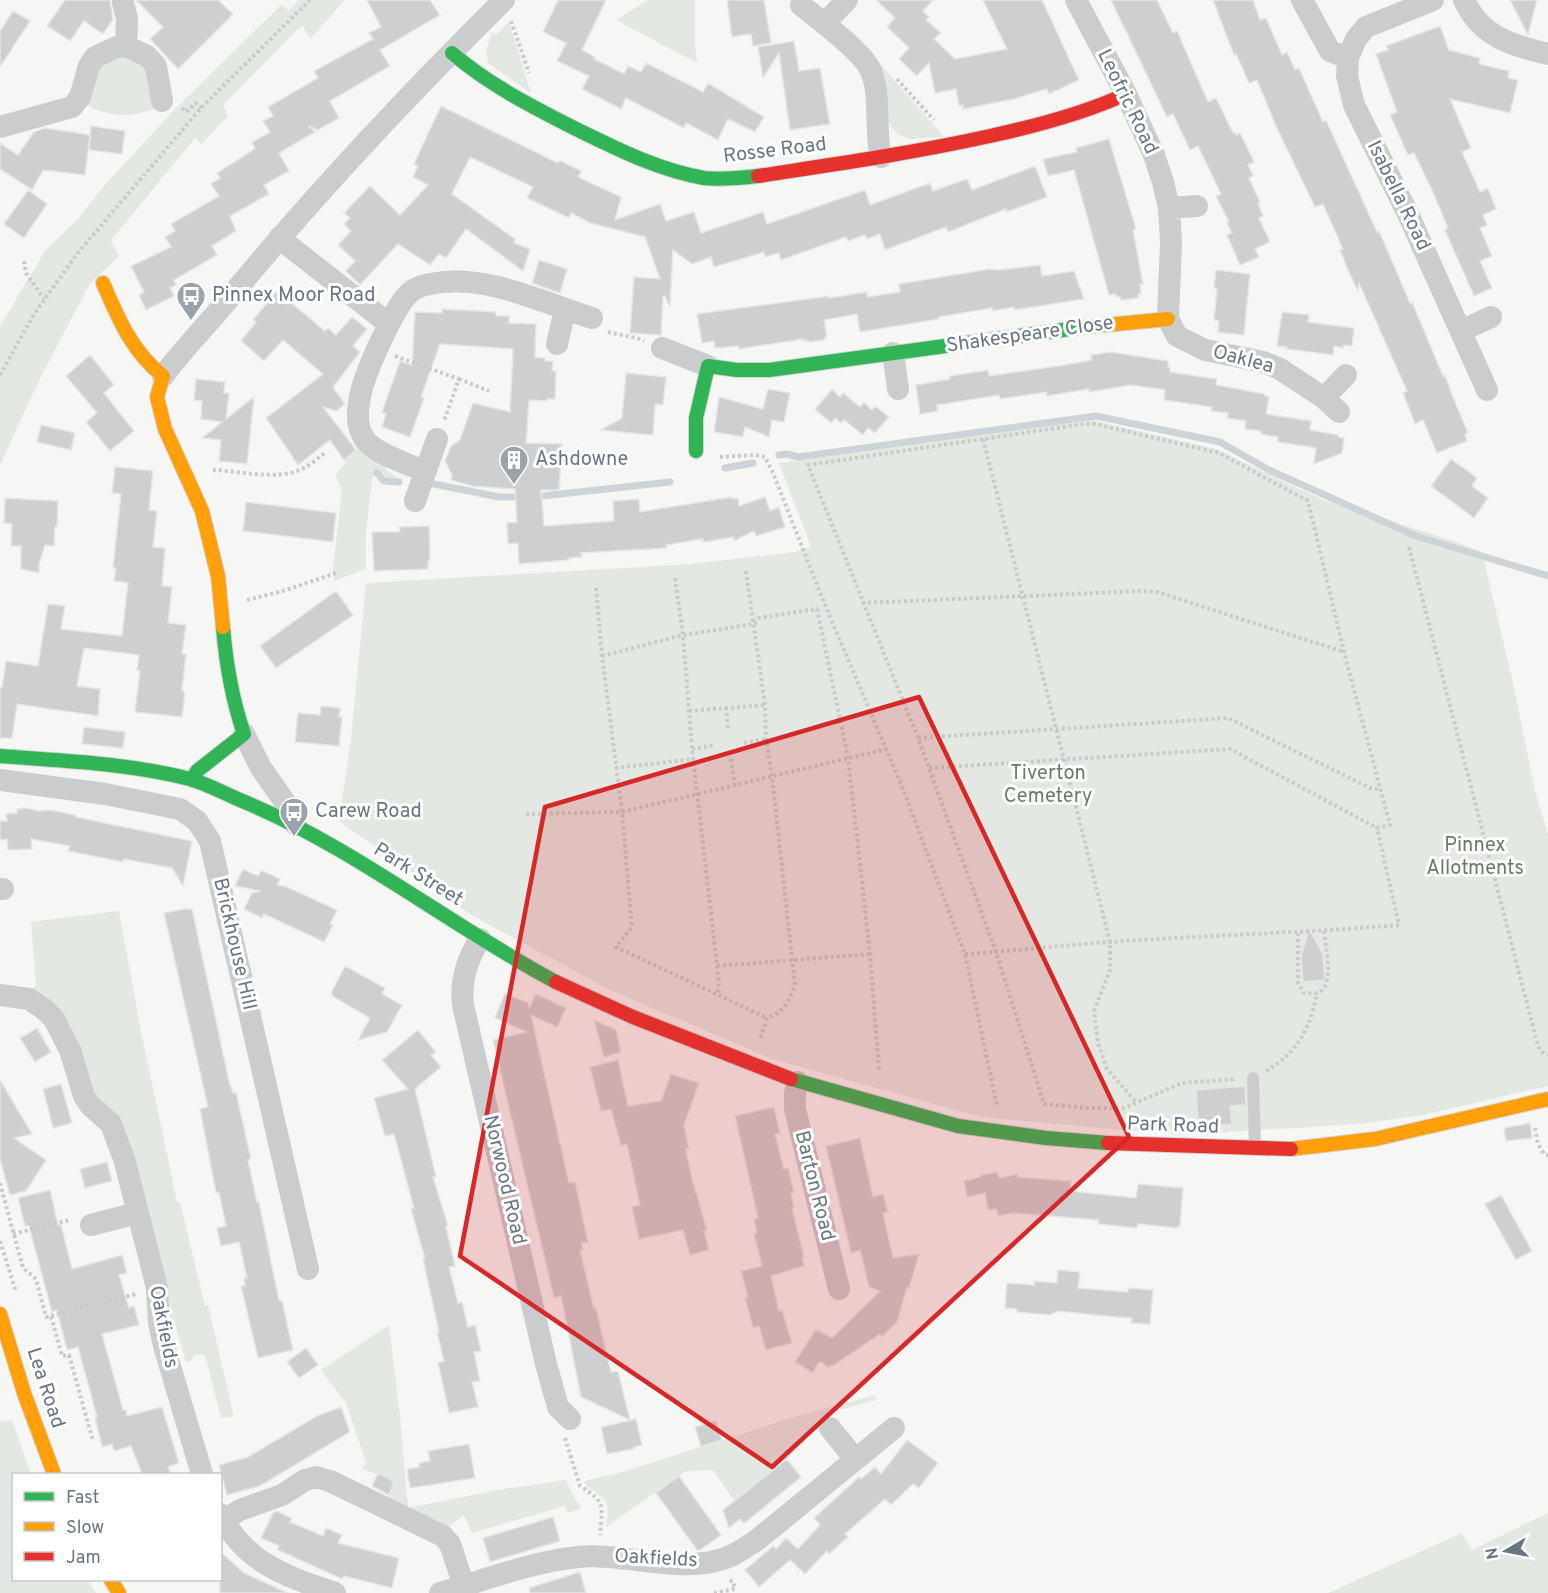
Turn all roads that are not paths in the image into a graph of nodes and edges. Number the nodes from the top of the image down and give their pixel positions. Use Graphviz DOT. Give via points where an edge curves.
graph roads {
  1 [pos="847,0"];
  2 [pos="1076,0"];
  3 [pos="1302,0"];
  4 [pos="1433,0"];
  5 [pos="1464,0"];
  6 [pos="123,3"];
  7 [pos="501,3"];
  8 [pos="801,5"];
  9 [pos="824,24"];
  10 [pos="126,46"];
  11 [pos="452,53"];
  12 [pos="1548,54"];
  13 [pos="1348,58"];
  14 [pos="1126,94"];
  15 [pos="162,101"];
  16 [pos="0,127"];
  17 [pos="881,157"];
  18 [pos="1197,206"];
  19 [pos="1169,208"];
  20 [pos="279,238"];
  21 [pos="103,283"];
  22 [pos="565,310"];
  23 [pos="1491,316"];
  24 [pos="592,318"];
  25 [pos="1168,319"];
  26 [pos="389,324"];
  27 [pos="1461,331"];
  28 [pos="557,344"];
  29 [pos="662,348"];
  30 [pos="893,353"];
  31 [pos="708,366"];
  32 [pos="1346,375"];
  33 [pos="163,376"];
  34 [pos="898,389"];
  35 [pos="1487,390"];
  36 [pos="438,439"];
  37 [pos="696,451"];
  38 [pos="424,471"];
  39 [pos="414,501"];
  40 [pos="244,734"];
  41 [pos="0,756"];
  42 [pos="0,780"];
  43 [pos="192,780"];
  44 [pos="296,825"];
  45 [pos="480,939"];
  46 [pos="0,995"];
  47 [pos="1253,1078"];
  48 [pos="798,1082"];
  49 [pos="1548,1099"];
  50 [pos="1255,1148"];
  51 [pos="137,1214"];
  52 [pos="92,1225"];
  53 [pos="308,1269"];
  54 [pos="839,1289"];
  55 [pos="0,1314"];
  56 [pos="570,1419"];
  57 [pos="830,1428"];
  58 [pos="894,1428"];
  59 [pos="855,1459"];
  60 [pos="54,1473"];
  61 [pos="202,1473"];
  62 [pos="222,1517"];
  63 [pos="464,1586"];
  64 [pos="335,1593"];
  65 [pos="440,1593"];
  1 -- 9 [label="street"];
  2 -- 14 [label="street, Leofric Road"];
  3 -- 13 [label="street" via="1330,51"];
  4 -- 13 [label="street" via="1366,27"];
  5 -- 12 [label="street" via="1471,15 1497,38"];
  6 -- 10 [label="street"];
  7 -- 11 [label="street"];
  8 -- 9 [label="street"];
  9 -- 17 [label="street" via="870,68"];
  10 -- 15 [label="street" via="147,56 156,66"];
  10 -- 16 [label="street" via="95,57 80,97 72,107"];
  11 -- 17 [label="street, Rosse Road" via="480,77 531,105 669,170 709,178"];
  11 -- 20 [label="street"];
  13 -- 27 [label="street, Isabella Road" via="1347,76 1354,105"];
  14 -- 17 [label="street, Rosse Road" via="1072,115 982,139"];
  14 -- 19 [label="street, Leofric Road" via="1154,155"];
  18 -- 19 [label="street"];
  19 -- 25 [label="street, Leofric Road"];
  20 -- 26 [label="street"];
  20 -- 33 [label="street"];
  21 -- 33 [label="street" via="140,356"];
  22 -- 24 [label="street"];
  22 -- 26 [label="street" via="492,285 442,282 414,289 401,302"];
  22 -- 28 [label="street"];
  23 -- 27 [label="street"];
  25 -- 30 [label="street, Shakespeare Close"];
  25 -- 32 [label="street, Oaklea" via="1177,336 1189,343 1280,369 1331,405"];
  26 -- 38 [label="street" via="362,387 357,425 367,442 378,450"];
  27 -- 35 [label="street, Isabella Road"];
  29 -- 31 [label="street, Shakespeare Close"];
  30 -- 31 [label="street, Shakespeare Close" via="769,370"];
  30 -- 34 [label="street"];
  31 -- 37 [label="street" via="696,404"];
  33 -- 40 [label="street" via="157,397 165,429 202,511 212,547 227,670"];
  36 -- 38 [label="street"];
  38 -- 39 [label="street"];
  40 -- 43 [label="street" via="197,771"];
  40 -- 44 [label="street"];
  41 -- 43 [label="street, Park Street" via="140,768"];
  42 -- 53 [label="street, Brickhouse Hill" via="180,808 205,831 227,909"];
  43 -- 44 [label="street, Park Street"];
  44 -- 45 [label="street, Park Street" via="434,906"];
  45 -- 48 [label="street, Park Street" via="558,984"];
  45 -- 56 [label="street, Norwood Road" via="465,969 463,1005 546,1364 558,1407"];
  46 -- 51 [label="street, Oakfields" via="29,999 54,1019 70,1050 84,1096 111,1124"];
  47 -- 50 [label="lane"];
  48 -- 50 [label="street, Park Road" via="958,1126 1003,1133 1129,1145"];
  48 -- 54 [label="street, Barton Road" via="795,1109"];
  49 -- 50 [label="street, Park Road" via="1375,1139 1283,1150"];
  51 -- 52 [label="street"];
  51 -- 61 [label="street, Oakfields" via="157,1288 164,1346"];
  55 -- 60 [label="street, Lea Road"];
  57 -- 59 [label="street"];
  58 -- 59 [label="street, Oakfields"];
  59 -- 63 [label="street, Oakfields" via="757,1540 714,1562 579,1557"];
  62 -- 63 [label="street" via="282,1495 316,1477 443,1536 450,1544"];
  62 -- 64 [label="street" via="251,1555 301,1581"];
  63 -- 65 [label="street, Oakfields"];
}
